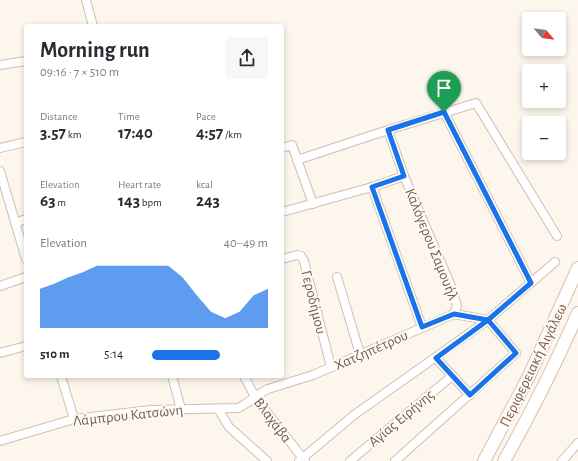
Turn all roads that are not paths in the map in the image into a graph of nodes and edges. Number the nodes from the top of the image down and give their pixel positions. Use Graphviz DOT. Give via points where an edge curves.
graph roads {
  1 [pos="86,0"];
  2 [pos="92,24"];
  3 [pos="24,61"];
  4 [pos="0,65"];
  5 [pos="444,112"];
  6 [pos="388,130"];
  7 [pos="24,142"];
  8 [pos="284,147"];
  9 [pos="0,148"];
  10 [pos="297,160"];
  11 [pos="0,171"];
  12 [pos="404,176"];
  13 [pos="372,187"];
  14 [pos="3,190"];
  15 [pos="313,204"];
  16 [pos="284,211"];
  17 [pos="24,220"];
  18 [pos="15,222"];
  19 [pos="557,236"];
  20 [pos="24,252"];
  21 [pos="284,258"];
  22 [pos="556,262"];
  23 [pos="578,268"];
  24 [pos="24,278"];
  25 [pos="337,278"];
  26 [pos="531,283"];
  27 [pos="0,286"];
  28 [pos="578,313"];
  29 [pos="454,314"];
  30 [pos="488,320"];
  31 [pos="422,327"];
  32 [pos="24,347"];
  33 [pos="0,353"];
  34 [pos="360,354"];
  35 [pos="436,358"];
  36 [pos="331,367"];
  37 [pos="452,376"];
  38 [pos="62,378"];
  39 [pos="173,378"];
  40 [pos="245,378"];
  41 [pos="470,395"];
  42 [pos="255,397"];
  43 [pos="218,408"];
  44 [pos="181,409"];
  45 [pos="74,419"];
  46 [pos="0,441"];
  47 [pos="578,443"];
  48 [pos="302,460"];
  49 [pos="564,460"];
  50 [pos="267,461"];
  51 [pos="350,461"];
  52 [pos="395,461"];
  53 [pos="484,461"];
  54 [pos="504,461"];
  1 -- 2 [label="street"];
  3 -- 4 [label="street"];
  5 -- 6 [label="street"];
  5 -- 19 [label="street" via="476,103"];
  5 -- 26 [label="street"];
  6 -- 10 [label="street"];
  6 -- 12 [label="street, Καλόγερου Σαμουήλ"];
  7 -- 9 [label="street"];
  8 -- 10 [label="street" via="292,145"];
  10 -- 15 [label="street"];
  11 -- 14 [label="street"];
  12 -- 13 [label="street"];
  12 -- 29 [label="street, Καλόγερου Σαμουήλ" via="450,286 457,306"];
  13 -- 15 [label="street"];
  13 -- 31 [label="street"];
  14 -- 18 [label="street"];
  15 -- 16 [label="street"];
  17 -- 18 [label="street"];
  18 -- 20 [label="street"];
  21 -- 36 [label="street, Γεροδήμου" via="297,255 304,261"];
  22 -- 26 [label="street"];
  23 -- 53 [label="main road, Περιφερειακή Αιγάλεω" via="529,376"];
  24 -- 27 [label="street"];
  25 -- 34 [label="street"];
  26 -- 30 [label="street"];
  28 -- 54 [label="main road, Περιφερειακή Αιγάλεω" via="545,384"];
  29 -- 30 [label="street"];
  29 -- 31 [label="street, Χατζηπέτρου"];
  30 -- 35 [label="street"];
  30 -- 41 [label="street" via="516,353"];
  31 -- 34 [label="street, Χατζηπέτρου"];
  32 -- 33 [label="street"];
  34 -- 36 [label="street, Χατζηπέτρου"];
  35 -- 37 [label="street"];
  35 -- 48 [label="street" via="354,415"];
  36 -- 42 [label="street, Χατζηπέτρου" via="268,389"];
  37 -- 41 [label="street"];
  37 -- 51 [label="street, Αγίας Ειρήνης"];
  38 -- 45 [label="street"];
  39 -- 44 [label="street"];
  40 -- 42 [label="street, Βλαχάβα"];
  41 -- 52 [label="street"];
  42 -- 43 [label="street, Λάμπρου Κατσώνη" via="238,408"];
  42 -- 48 [label="street, Βλαχάβα"];
  43 -- 44 [label="street, Λάμπρου Κατσώνη"];
  43 -- 50 [label="street" via="238,437"];
  44 -- 45 [label="street, Λάμπρου Κατσώνη"];
  45 -- 46 [label="street, Λάμπρου Κατσώνη"];
  47 -- 49 [label="street"];
}
